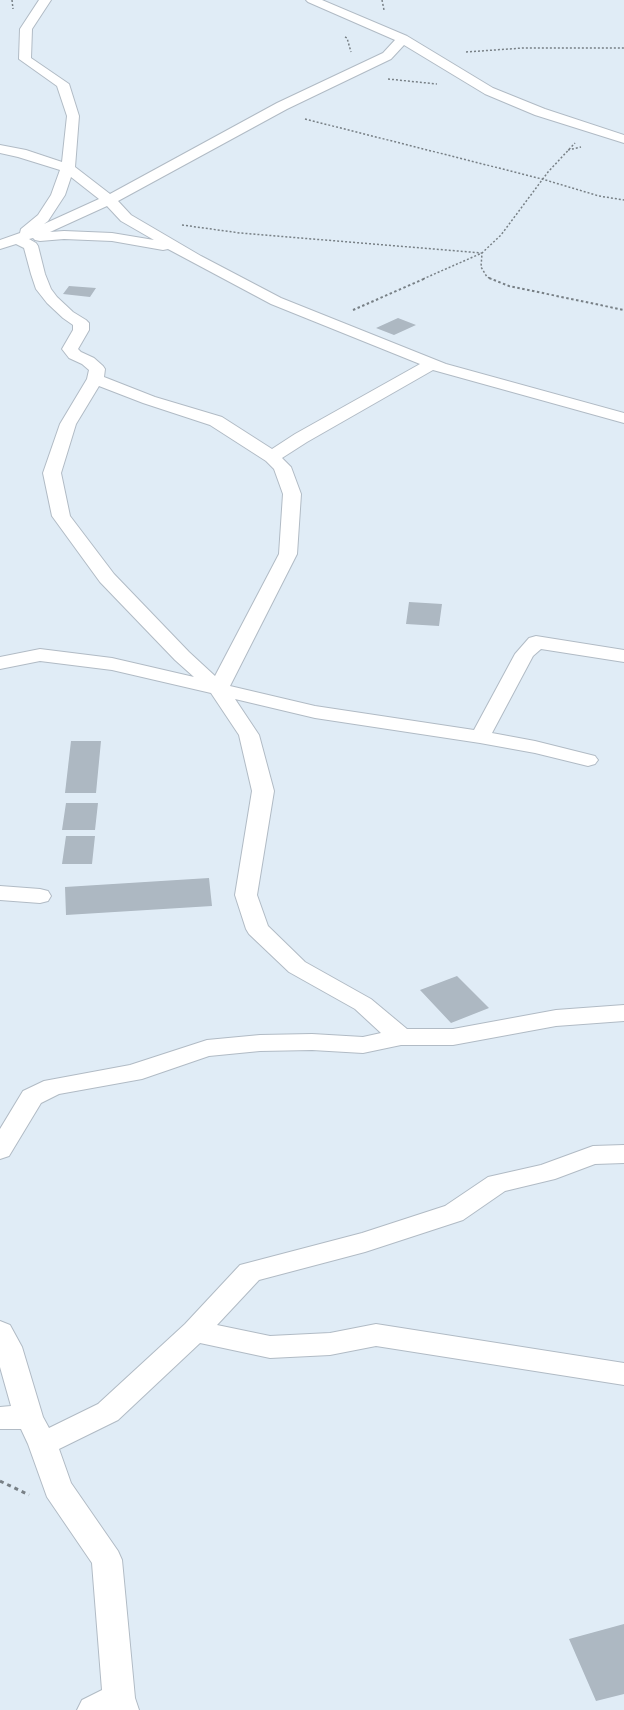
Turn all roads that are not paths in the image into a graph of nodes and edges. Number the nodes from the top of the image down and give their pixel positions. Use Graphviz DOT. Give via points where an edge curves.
graph roads {
  1 [pos="45,0"];
  2 [pos="312,0"];
  3 [pos="403,39"];
  4 [pos="624,139"];
  5 [pos="0,149"];
  6 [pos="68,168"];
  7 [pos="109,200"];
  8 [pos="9,242"];
  9 [pos="176,248"];
  10 [pos="432,364"];
  11 [pos="95,379"];
  12 [pos="624,418"];
  13 [pos="272,457"];
  14 [pos="624,656"];
  15 [pos="0,663"];
  16 [pos="218,689"];
  17 [pos="480,737"];
  18 [pos="588,760"];
  19 [pos="0,893"];
  20 [pos="40,896"];
  21 [pos="624,1013"];
  22 [pos="401,1037"];
  23 [pos="0,1150"];
  24 [pos="624,1154"];
  25 [pos="195,1331"];
  26 [pos="0,1332"];
  27 [pos="624,1374"];
  28 [pos="29,1417"];
  29 [pos="0,1418"];
  30 [pos="43,1444"];
  31 [pos="112,1706"];
  1 -- 6 [label="street" via="26,29 25,59 63,84 73,116"];
  2 -- 3 [label="street"];
  3 -- 4 [label="street" via="489,91 540,112"];
  3 -- 7 [label="street" via="387,56 268,114"];
  5 -- 6 [label="street" via="21,152"];
  6 -- 7 [label="street"];
  6 -- 8 [label="street" via="58,195 43,218"];
  7 -- 8 [label="street" via="50,228"];
  7 -- 9 [label="street" via="126,218"];
  8 -- 9 [label="street" via="64,235 112,237"];
  8 -- 11 [label="street" via="31,246 44,289 68,315 82,323 70,350 97,369"];
  9 -- 10 [label="street" via="276,301"];
  10 -- 12 [label="street"];
  10 -- 13 [label="street"];
  11 -- 13 [label="street" via="148,400 216,421"];
  11 -- 16 [label="street" via="68,424 52,473 61,516 107,578 182,656"];
  13 -- 16 [label="street" via="282,467 292,494 288,554"];
  14 -- 17 [label="street" via="536,642 525,654"];
  15 -- 16 [label="street" via="40,655 112,664"];
  16 -- 17 [label="street" via="315,712"];
  16 -- 22 [label="street" via="249,735 263,791 246,895 257,929 296,968 363,1004"];
  17 -- 18 [label="street"];
  19 -- 20 [label="street"];
  21 -- 22 [label="street" via="556,1018 453,1037"];
  22 -- 23 [label="street" via="363,1045 312,1042 260,1043 207,1048 133,1074 53,1088 32,1097"];
  24 -- 25 [label="street" via="593,1155 546,1172 497,1184 454,1213 365,1242 250,1272"];
  25 -- 27 [label="street" via="270,1347 330,1344 376,1335"];
  25 -- 30 [label="street" via="108,1412"];
  26 -- 28 [label="street" via="8,1347"];
  28 -- 29 [label="street"];
  28 -- 30 [label="street"];
  30 -- 31 [label="street" via="58,1488 106,1560"];
}
